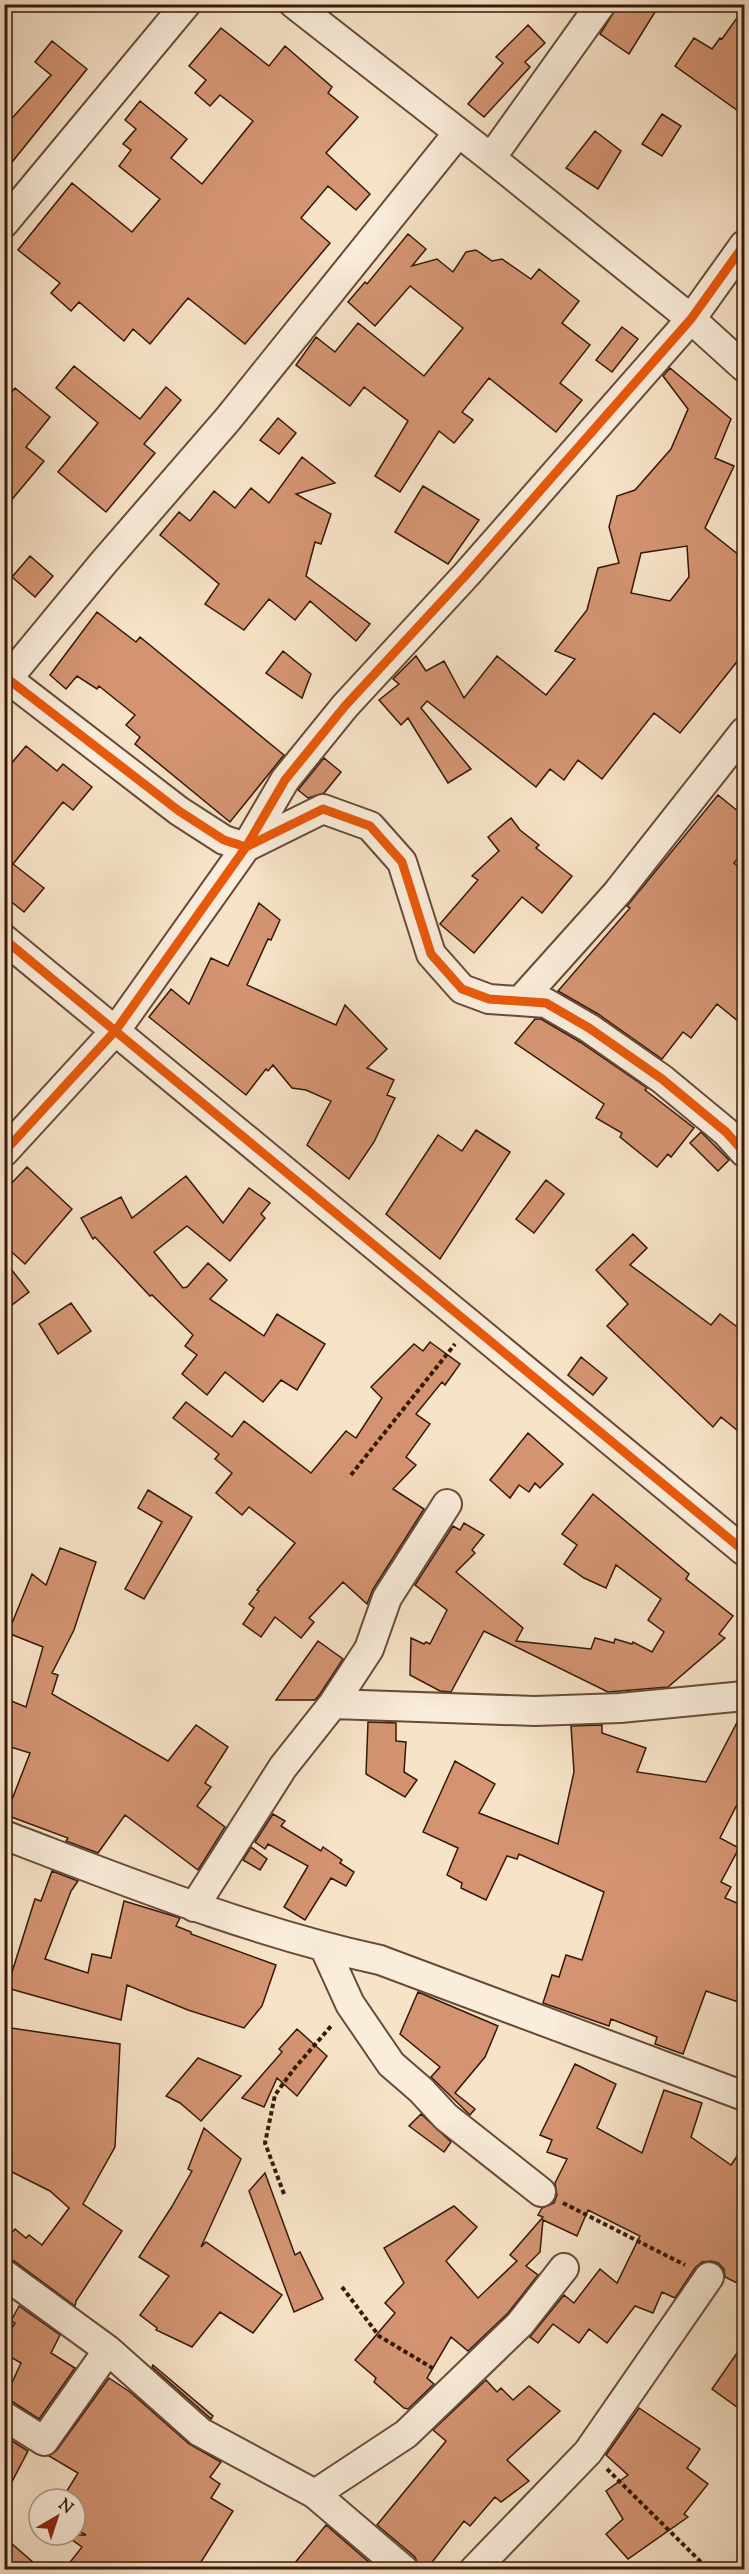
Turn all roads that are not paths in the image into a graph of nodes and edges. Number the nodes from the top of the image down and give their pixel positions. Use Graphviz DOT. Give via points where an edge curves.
graph roads {
  1 [pos="186,4"];
  2 [pos="294,4"];
  3 [pos="601,4"];
  4 [pos="458,133"];
  5 [pos="491,158"];
  6 [pos="4,223"];
  7 [pos="744,245"];
  8 [pos="691,319"];
  9 [pos="744,367"];
  10 [pos="6,679"];
  11 [pos="744,732"];
  12 [pos="246,846"];
  13 [pos="4,939"];
  14 [pos="521,1000"];
  15 [pos="116,1030"];
  16 [pos="4,1152"];
  17 [pos="744,1152"];
  18 [pos="447,1504"];
  19 [pos="744,1551"];
  20 [pos="744,1696"];
  21 [pos="333,1704"];
  22 [pos="4,1835"];
  23 [pos="194,1907"];
  24 [pos="325,1949"];
  25 [pos="744,2096"];
  26 [pos="541,2192"];
  27 [pos="564,2268"];
  28 [pos="4,2274"];
  29 [pos="709,2277"];
  30 [pos="108,2350"];
  31 [pos="4,2416"];
  32 [pos="315,2494"];
  33 [pos="404,2570"];
  34 [pos="474,2570"];
  1 -- 6 [label="street"];
  2 -- 4 [label="street"];
  3 -- 5 [label="street"];
  4 -- 5 [label="street"];
  4 -- 10 [label="street" via="228,420"];
  5 -- 8 [label="street"];
  7 -- 8 [label="street"];
  8 -- 9 [label="street"];
  8 -- 12 [label="street" via="466,575 345,705 285,780"];
  10 -- 12 [label="street" via="179,811 224,840"];
  11 -- 14 [label="street" via="617,893"];
  12 -- 14 [label="street" via="323,809 370,826 402,862 431,954 438,963 462,989 489,999"];
  12 -- 15 [label="street"];
  13 -- 15 [label="street"];
  14 -- 17 [label="street" via="546,1004 590,1028 671,1087"];
  15 -- 16 [label="street"];
  15 -- 19 [label="street"];
  18 -- 21 [label="street" via="387,1598 369,1649"];
  20 -- 21 [label="street" via="621,1708 535,1711"];
  21 -- 23 [label="street" via="282,1767"];
  22 -- 23 [label="street"];
  23 -- 24 [label="street"];
  24 -- 25 [label="street" via="380,1960"];
  24 -- 26 [label="street" via="350,2004 391,2064 446,2117"];
  27 -- 32 [label="street" via="520,2324 406,2434"];
  28 -- 30 [label="street"];
  29 -- 34 [label="street" via="588,2452"];
  30 -- 31 [label="street" via="44,2441"];
  30 -- 32 [label="street" via="200,2432"];
  32 -- 33 [label="street"];
}
